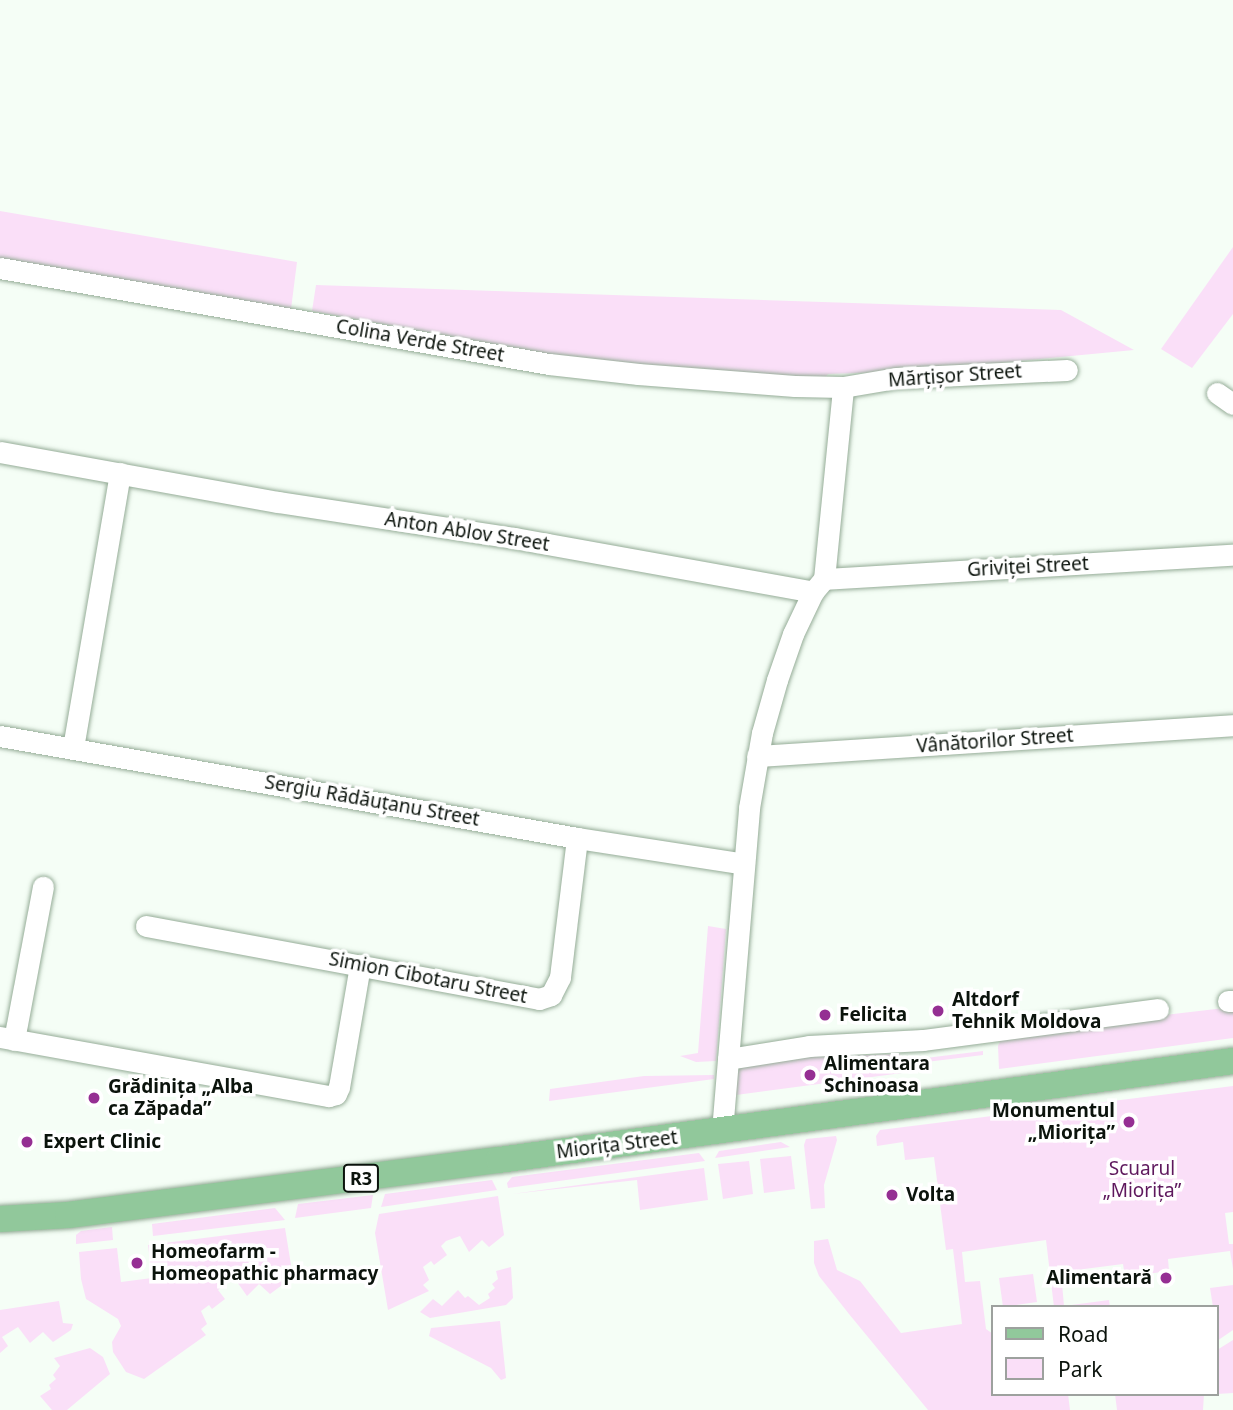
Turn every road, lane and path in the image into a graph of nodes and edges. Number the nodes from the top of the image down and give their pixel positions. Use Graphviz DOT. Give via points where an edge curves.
graph roads {
  1 [pos="0,268"];
  2 [pos="1067,369"];
  3 [pos="843,387"];
  4 [pos="0,452"];
  5 [pos="120,473"];
  6 [pos="1233,555"];
  7 [pos="819,585"];
  8 [pos="1233,725"];
  9 [pos="0,736"];
  10 [pos="74,748"];
  11 [pos="758,756"];
  12 [pos="578,838"];
  13 [pos="744,864"];
  14 [pos="43,887"];
  15 [pos="146,926"];
  16 [pos="360,965"];
  17 [pos="1158,1009"];
  18 [pos="7,1039"];
  19 [pos="728,1059"];
  20 [pos="1233,1061"];
  21 [pos="722,1131"];
  22 [pos="0,1219"];
  1 -- 3 [label="street, Colina Verde Street" via="549,364"];
  2 -- 3 [label="street, Mărțișor Street" via="896,378"];
  3 -- 7 [label="street"];
  4 -- 5 [label="street, Anton Ablov Street"];
  5 -- 7 [label="street, Anton Ablov Street"];
  5 -- 10 [label="street"];
  6 -- 7 [label="street, Griviței Street"];
  7 -- 11 [label="street" via="793,634"];
  8 -- 11 [label="street, Vânătorilor Street"];
  9 -- 10 [label="street, Sergiu Rădăuțanu Street"];
  10 -- 12 [label="street, Sergiu Rădăuțanu Street"];
  11 -- 13 [label="street"];
  12 -- 13 [label="street, Sergiu Rădăuțanu Street"];
  12 -- 16 [label="street, Simion Cibotaru Street" via="560,977 551,995 530,999"];
  13 -- 19 [label="street"];
  14 -- 18 [label="street"];
  15 -- 16 [label="street, Simion Cibotaru Street"];
  16 -- 18 [label="street" via="340,1087 330,1096"];
  17 -- 19 [label="street" via="923,1040 809,1046"];
  19 -- 21 [label="street"];
  20 -- 21 [label="main road, Miorița Street / R3"];
  21 -- 22 [label="main road, Miorița Street / R3" via="81,1213"];
}
